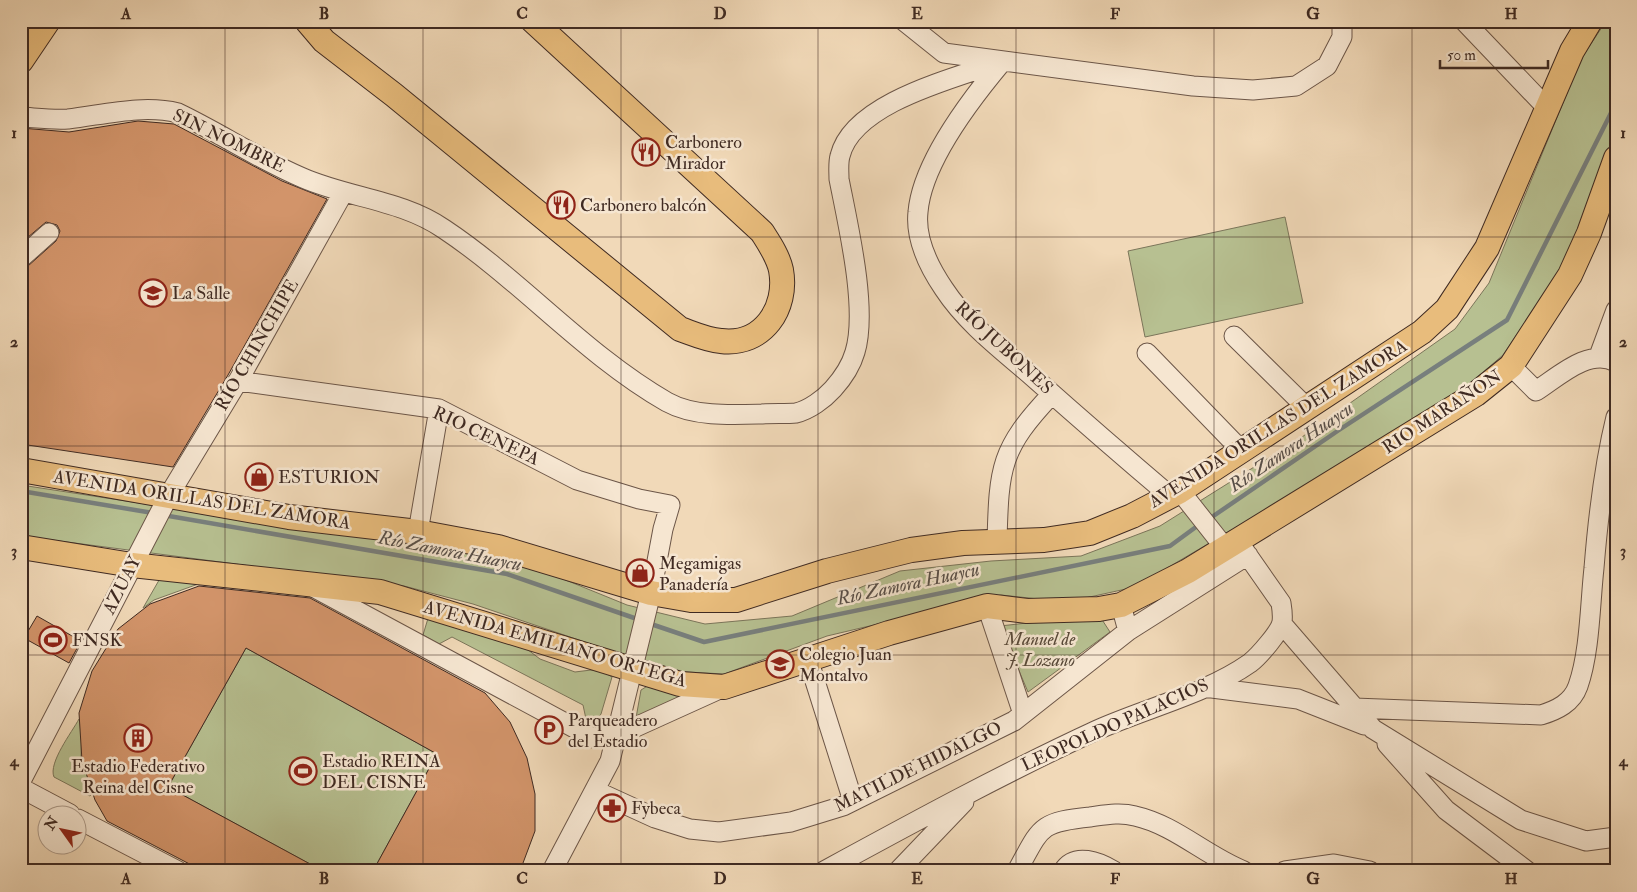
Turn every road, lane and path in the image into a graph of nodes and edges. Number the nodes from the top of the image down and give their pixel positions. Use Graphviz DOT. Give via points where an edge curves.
graph roads {
  1 [pos="48,21"];
  2 [pos="307,21"];
  3 [pos="533,21"];
  4 [pos="904,21"];
  5 [pos="1342,21"];
  6 [pos="1464,21"];
  7 [pos="1590,21"];
  8 [pos="23,57"];
  9 [pos="1003,61"];
  10 [pos="1548,108"];
  11 [pos="21,117"];
  12 [pos="1616,158"];
  13 [pos="344,192"];
  14 [pos="49,233"];
  15 [pos="21,258"];
  16 [pos="1616,310"];
  17 [pos="1234,336"];
  18 [pos="1147,353"];
  19 [pos="1607,359"];
  20 [pos="1511,366"];
  21 [pos="238,381"];
  22 [pos="1052,394"];
  23 [pos="1307,408"];
  24 [pos="439,409"];
  25 [pos="1616,417"];
  26 [pos="1241,450"];
  27 [pos="21,470"];
  28 [pos="1175,493"];
  29 [pos="165,502"];
  30 [pos="418,532"];
  31 [pos="997,541"];
  32 [pos="21,547"];
  33 [pos="1237,548"];
  34 [pos="134,560"];
  35 [pos="309,585"];
  36 [pos="650,600"];
  37 [pos="1121,605"];
  38 [pos="987,606"];
  39 [pos="1282,624"];
  40 [pos="1128,631"];
  41 [pos="808,659"];
  42 [pos="634,662"];
  43 [pos="724,686"];
  44 [pos="1204,687"];
  45 [pos="1354,708"];
  46 [pos="1023,714"];
  47 [pos="1373,729"];
  48 [pos="618,735"];
  49 [pos="21,781"];
  50 [pos="985,783"];
  51 [pos="21,788"];
  52 [pos="596,791"];
  53 [pos="853,801"];
  54 [pos="51,804"];
  55 [pos="88,824"];
  56 [pos="1616,837"];
  57 [pos="178,871"];
  58 [pos="552,871"];
  59 [pos="824,871"];
  60 [pos="898,871"];
  61 [pos="1017,871"];
  62 [pos="1063,871"];
  63 [pos="1114,871"];
  64 [pos="1244,871"];
  65 [pos="1285,871"];
  66 [pos="1370,871"];
  67 [pos="1527,871"];
  1 -- 8 [label="main road"];
  2 -- 3 [label="main road" via="324,41 394,94 680,329 723,342 748,337 764,328 779,309 782,289 781,269 762,232"];
  4 -- 9 [label="street" via="944,53"];
  5 -- 9 [label="street" via="1342,37 1327,66 1296,86 1253,90 1193,86"];
  6 -- 10 [label="street"];
  7 -- 10 [label="main road, AVENIDA ORILLAS DEL ZAMORA" via="1572,51"];
  9 -- 13 [label="street, SIN NOMBRE" via="891,102 865,119 848,138 840,157 839,179 861,316 855,353 843,378 824,398 798,412 729,415 685,409 670,403 647,390 566,329 444,228 402,207"];
  9 -- 22 [label="street, RÍO JUBONES" via="965,106 928,176 918,212 920,241 944,289 960,309"];
  10 -- 23 [label="main road, AVENIDA ORILLAS DEL ZAMORA" via="1488,248 1447,309 1422,332"];
  11 -- 13 [label="street, SIN NOMBRE" via="65,119 165,110 194,121 302,178"];
  12 -- 20 [label="main road, RIO MARAÑON" via="1570,275"];
  13 -- 21 [label="street, RÍO CHINCHIPE"];
  14 -- 15 [label="street"];
  16 -- 19 [label="street"];
  17 -- 23 [label="street"];
  18 -- 26 [label="street"];
  19 -- 20 [label="street" via="1588,358 1536,392"];
  20 -- 33 [label="main road, RIO MARAÑON" via="1476,394"];
  21 -- 24 [label="street, RIO CENEPA"];
  21 -- 29 [label="street, RÍO CHINCHIPE"];
  22 -- 28 [label="street, RÍO JUBONES"];
  22 -- 31 [label="street" via="1015,437 1005,458 998,492"];
  23 -- 26 [label="main road, AVENIDA ORILLAS DEL ZAMORA"];
  24 -- 30 [label="street"];
  24 -- 36 [label="street, RIO CENEPA" via="577,480 670,505"];
  25 -- 45 [label="street" via="1602,489 1591,612 1578,687 1562,708 1541,715"];
  26 -- 28 [label="main road, AVENIDA ORILLAS DEL ZAMORA"];
  27 -- 29 [label="main road, AVENIDA ORILLAS DEL ZAMORA"];
  28 -- 31 [label="main road, AVENIDA ORILLAS DEL ZAMORA" via="1132,516 1090,533 1044,540"];
  28 -- 33 [label="street, RÍO JUBONES"];
  29 -- 30 [label="main road, AVENIDA ORILLAS DEL ZAMORA"];
  29 -- 34 [label="street, AZUAY"];
  30 -- 36 [label="main road, AVENIDA ORILLAS DEL ZAMORA" via="498,547"];
  31 -- 36 [label="main road, AVENIDA ORILLAS DEL ZAMORA" via="911,550 827,571 736,600"];
  32 -- 34 [label="main road, AVENIDA EMILIANO ORTEGA"];
  33 -- 37 [label="main road, AVENIDA EMILIANO ORTEGA"];
  33 -- 39 [label="street" via="1281,603"];
  33 -- 40 [label="street, MATILDE HIDALGO"];
  34 -- 35 [label="main road, AVENIDA EMILIANO ORTEGA"];
  34 -- 49 [label="street, AZUAY"];
  35 -- 42 [label="main road, AVENIDA EMILIANO ORTEGA" via="380,592 577,651"];
  35 -- 48 [label="street, AVENIDA EMILIANO ORTEGA" via="593,738"];
  36 -- 42 [label="street"];
  37 -- 38 [label="main road, AVENIDA EMILIANO ORTEGA" via="1099,609 1027,611"];
  37 -- 40 [label="street"];
  38 -- 41 [label="main road, AVENIDA EMILIANO ORTEGA"];
  38 -- 46 [label="street"];
  39 -- 44 [label="street, LEOPOLDO PALACIOS" via="1261,653 1250,662"];
  39 -- 45 [label="street"];
  40 -- 46 [label="street, MATILDE HIDALGO"];
  41 -- 43 [label="main road, AVENIDA EMILIANO ORTEGA"];
  41 -- 53 [label="street"];
  42 -- 43 [label="main road, AVENIDA EMILIANO ORTEGA" via="680,684"];
  42 -- 48 [label="street"];
  43 -- 48 [label="street, AVENIDA EMILIANO ORTEGA"];
  44 -- 47 [label="street" via="1298,699"];
  44 -- 50 [label="street, LEOPOLDO PALACIOS" via="1129,715"];
  45 -- 47 [label="street"];
  46 -- 53 [label="street, MATILDE HIDALGO"];
  47 -- 56 [label="street" via="1521,820 1586,841"];
  47 -- 67 [label="street" via="1446,810"];
  48 -- 52 [label="street"];
  50 -- 59 [label="street, LEOPOLDO PALACIOS"];
  50 -- 60 [label="street" via="946,818"];
  51 -- 54 [label="street"];
  52 -- 53 [label="street, MATILDE HIDALGO" via="673,824 719,832 791,822"];
  52 -- 58 [label="street"];
  55 -- 57 [label="street"];
  61 -- 64 [label="street" via="1038,834 1047,825 1060,820 1121,814 1163,826"];
  62 -- 63 [label="street" via="1071,862 1079,860 1097,862"];
  65 -- 66 [label="street" via="1334,864"];
}
